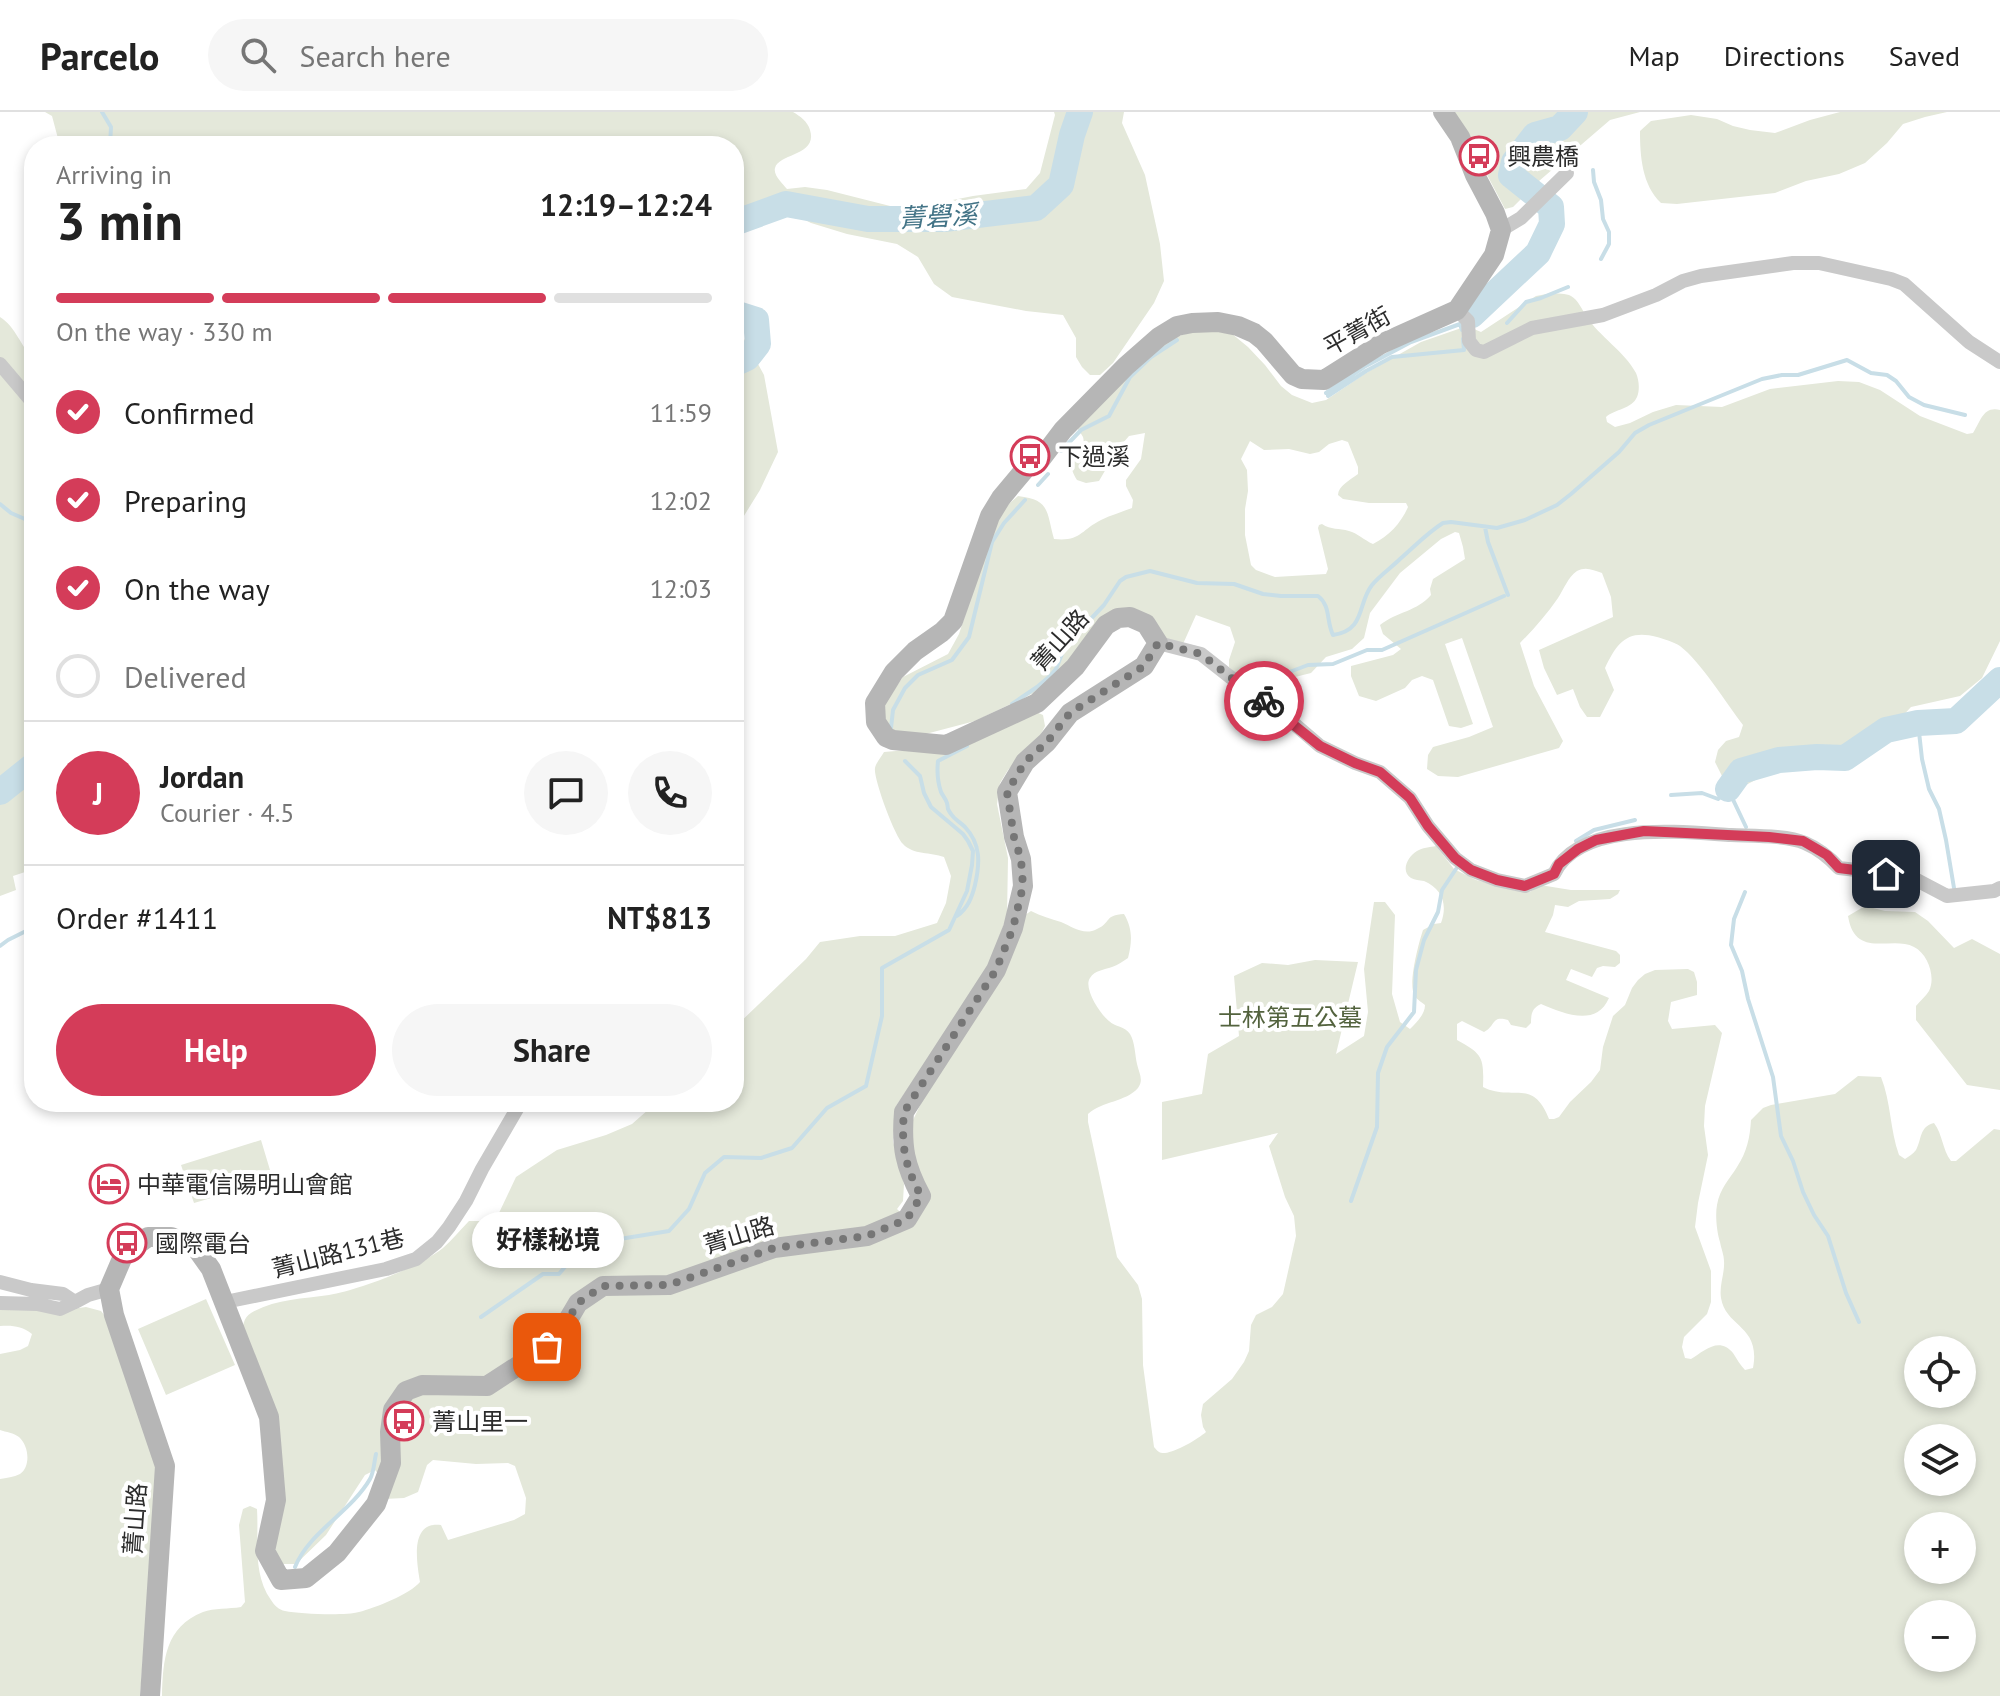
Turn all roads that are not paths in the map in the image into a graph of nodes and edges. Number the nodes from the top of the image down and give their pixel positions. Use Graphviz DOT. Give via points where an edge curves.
graph roads {
  1 [pos="1443,112"];
  2 [pos="1567,173"];
  3 [pos="1501,230"];
  4 [pos="1457,310"];
  5 [pos="2000,362"];
  6 [pos="0,364"];
  7 [pos="24,392"];
  8 [pos="1038,463"];
  9 [pos="1158,643"];
  10 [pos="2000,888"];
  11 [pos="515,1112"];
  12 [pos="0,1282"];
  13 [pos="109,1289"];
  14 [pos="75,1302"];
  15 [pos="225,1302"];
  16 [pos="0,1303"];
  17 [pos="150,1696"];
  1 -- 3 [label="street" via="1460,137"];
  2 -- 3 [label="street"];
  3 -- 4 [label="street" via="1494,255"];
  4 -- 5 [label="street" via="1468,321 1469,341 1484,352 1532,328 1603,315 1701,276 1819,263 1904,284 1969,342"];
  4 -- 8 [label="street, 平菁街" via="1381,344 1324,380 1293,375 1264,341 1238,326 1177,326 1126,366"];
  6 -- 7 [label="street"];
  8 -- 9 [label="street, 菁山路" via="1026,468 990,516 953,621 894,672 875,703 880,730 893,740 946,745 1037,703 1118,618 1146,624"];
  9 -- 10 [label="street" via="1201,654 1320,746 1380,772 1410,798 1455,858 1497,880 1525,886 1554,874 1559,864 1596,840 1644,831 1803,841 1839,868 1909,876 1947,896"];
  9 -- 15 [label="street, 菁山路" via="1144,666 1070,713 1025,762 1007,792 1023,886 996,970 904,1112 902,1137 909,1174 921,1196 907,1219 867,1236 774,1248 669,1285 603,1286 578,1303 547,1347 487,1386 422,1385 406,1391 393,1410 391,1463 376,1504 337,1553 306,1578 281,1580 265,1551 276,1500 269,1417"];
  11 -- 15 [label="street, 菁山路131巷" via="449,1227 416,1259"];
  12 -- 14 [label="street" via="63,1294"];
  13 -- 14 [label="street"];
  13 -- 15 [label="street, 菁山路" via="124,1254 148,1237 171,1237 196,1248"];
  13 -- 17 [label="street, 菁山路" via="165,1466"];
  14 -- 16 [label="street" via="60,1309"];
}
